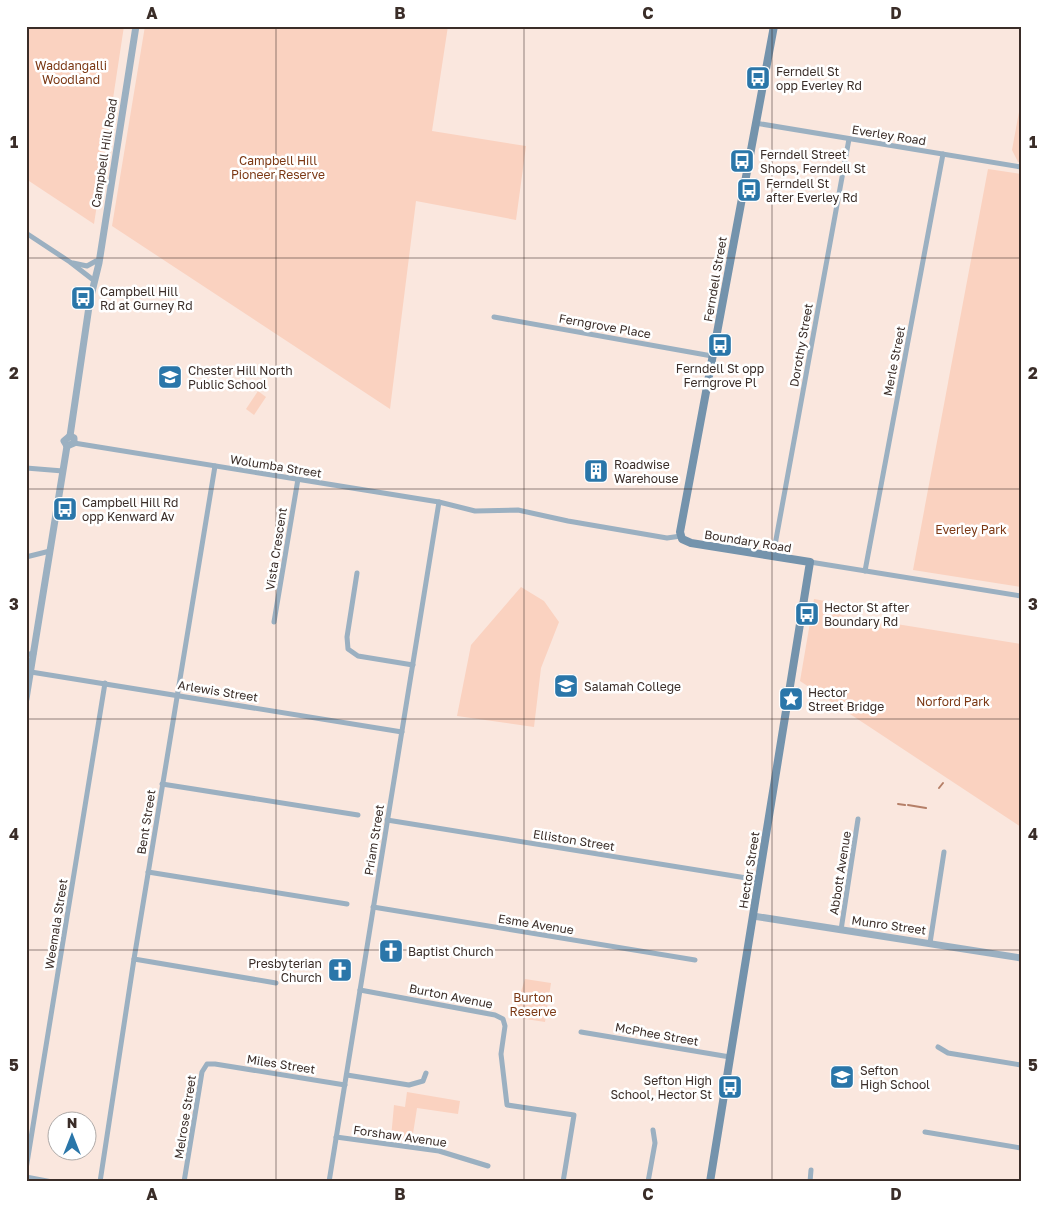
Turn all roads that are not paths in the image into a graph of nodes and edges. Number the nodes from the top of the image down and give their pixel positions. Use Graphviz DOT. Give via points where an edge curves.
graph roads {
  1 [pos="136,26"];
  2 [pos="774,26"];
  3 [pos="755,123"];
  4 [pos="849,138"];
  5 [pos="943,154"];
  6 [pos="1021,167"];
  7 [pos="26,232"];
  8 [pos="97,257"];
  9 [pos="70,262"];
  10 [pos="92,279"];
  11 [pos="91,296"];
  12 [pos="494,316"];
  13 [pos="712,356"];
  14 [pos="71,444"];
  15 [pos="215,466"];
  16 [pos="26,468"];
  17 [pos="63,471"];
  18 [pos="298,479"];
  19 [pos="439,502"];
  20 [pos="475,510"];
  21 [pos="681,536"];
  22 [pos="50,551"];
  23 [pos="773,556"];
  24 [pos="26,557"];
  25 [pos="810,562"];
  26 [pos="865,571"];
  27 [pos="357,573"];
  28 [pos="1021,596"];
  29 [pos="274,622"];
  30 [pos="30,654"];
  31 [pos="412,665"];
  32 [pos="31,672"];
  33 [pos="105,683"];
  34 [pos="178,694"];
  35 [pos="26,699"];
  36 [pos="402,732"];
  37 [pos="162,784"];
  38 [pos="358,815"];
  39 [pos="858,819"];
  40 [pos="387,820"];
  41 [pos="944,852"];
  42 [pos="148,872"];
  43 [pos="759,880"];
  44 [pos="347,904"];
  45 [pos="373,908"];
  46 [pos="753,916"];
  47 [pos="841,930"];
  48 [pos="930,943"];
  49 [pos="1021,958"];
  50 [pos="134,959"];
  51 [pos="695,960"];
  52 [pos="276,983"];
  53 [pos="360,990"];
  54 [pos="582,1032"];
  55 [pos="938,1047"];
  56 [pos="730,1057"];
  57 [pos="215,1064"];
  58 [pos="1021,1065"];
  59 [pos="426,1073"];
  60 [pos="347,1075"];
  61 [pos="345,1085"];
  62 [pos="653,1130"];
  63 [pos="925,1132"];
  64 [pos="336,1137"];
  65 [pos="1021,1148"];
  66 [pos="488,1166"];
  67 [pos="26,1169"];
  68 [pos="812,1170"];
  69 [pos="26,1177"];
  70 [pos="34,1180"];
  71 [pos="52,1182"];
  72 [pos="100,1182"];
  73 [pos="184,1182"];
  74 [pos="329,1182"];
  75 [pos="563,1182"];
  76 [pos="648,1182"];
  77 [pos="710,1182"];
  78 [pos="810,1182"];
  1 -- 8 [label="street, Campbell Hill Road"];
  2 -- 3 [label="main road, Ferndell Street"];
  3 -- 4 [label="street, Everley Road"];
  3 -- 13 [label="main road, Ferndell Street"];
  4 -- 5 [label="street, Everley Road"];
  4 -- 23 [label="street, Dorothy Street"];
  5 -- 6 [label="street, Everley Road"];
  5 -- 26 [label="street, Merle Street"];
  7 -- 9 [label="street"];
  8 -- 9 [label="street" via="87,266"];
  8 -- 10 [label="street, Campbell Hill Road"];
  8 -- 11 [label="street, Campbell Hill Road" via="96,284"];
  9 -- 10 [label="street"];
  10 -- 11 [label="street, Campbell Hill Road"];
  11 -- 14 [label="street, Campbell Hill Road"];
  12 -- 13 [label="street, Ferngrove Place"];
  13 -- 21 [label="main road, Ferndell Street" via="680,527"];
  14 -- 15 [label="street, Wolumba Street"];
  14 -- 17 [label="street"];
  15 -- 18 [label="street, Wolumba Street"];
  15 -- 34 [label="street, Bent Street"];
  16 -- 17 [label="street"];
  17 -- 22 [label="street"];
  18 -- 19 [label="street, Wolumba Street"];
  18 -- 29 [label="street, Vista Crescent"];
  19 -- 20 [label="street, Wolumba Street"];
  19 -- 31 [label="street, Priam Street"];
  20 -- 21 [label="street, Boundary Road" via="518,510 666,538"];
  21 -- 23 [label="main road, Boundary Road" via="685,542"];
  22 -- 24 [label="street"];
  22 -- 30 [label="street"];
  23 -- 25 [label="main road, Boundary Road"];
  25 -- 26 [label="street, Boundary Road"];
  25 -- 43 [label="main road, Hector Street"];
  26 -- 28 [label="street, Boundary Road"];
  27 -- 31 [label="street" via="346,637 348,649 358,656"];
  30 -- 32 [label="street"];
  31 -- 36 [label="street, Priam Street"];
  32 -- 33 [label="street, Arlewis Street"];
  32 -- 35 [label="street"];
  33 -- 34 [label="street, Arlewis Street"];
  33 -- 67 [label="street, Weemala Street"];
  34 -- 36 [label="street, Arlewis Street"];
  34 -- 37 [label="street, Bent Street"];
  36 -- 40 [label="street, Priam Street"];
  37 -- 38 [label="street"];
  37 -- 42 [label="street, Bent Street"];
  39 -- 47 [label="street, Abbott Avenue"];
  40 -- 43 [label="street, Elliston Street"];
  40 -- 45 [label="street, Priam Street"];
  41 -- 48 [label="street"];
  42 -- 44 [label="street"];
  42 -- 50 [label="street, Bent Street"];
  43 -- 46 [label="main road, Hector Street"];
  45 -- 51 [label="street, Esme Avenue"];
  45 -- 53 [label="street, Priam Street"];
  46 -- 47 [label="street, Munro Street"];
  46 -- 56 [label="main road, Hector Street"];
  47 -- 48 [label="street, Munro Street"];
  48 -- 49 [label="street, Munro Street"];
  50 -- 52 [label="street"];
  50 -- 72 [label="street, Bent Street"];
  53 -- 60 [label="street, Priam Street"];
  53 -- 75 [label="street, Burton Avenue" via="501,1017 505,1026 501,1054 507,1105 574,1115"];
  54 -- 56 [label="street, McPhee Street"];
  55 -- 58 [label="street" via="948,1053"];
  56 -- 77 [label="main road, Hector Street"];
  57 -- 61 [label="street, Miles Street"];
  57 -- 73 [label="street, Melrose Street" via="207,1064 202,1072"];
  59 -- 60 [label="street" via="423,1081 413,1085"];
  60 -- 61 [label="street, Priam Street"];
  61 -- 64 [label="street, Priam Street"];
  62 -- 76 [label="street" via="655,1143"];
  63 -- 65 [label="street"];
  64 -- 66 [label="street, Forshaw Avenue" via="439,1151"];
  64 -- 74 [label="street, Priam Street"];
  68 -- 78 [label="street"];
  69 -- 70 [label="street"];
  70 -- 71 [label="street"];
}
